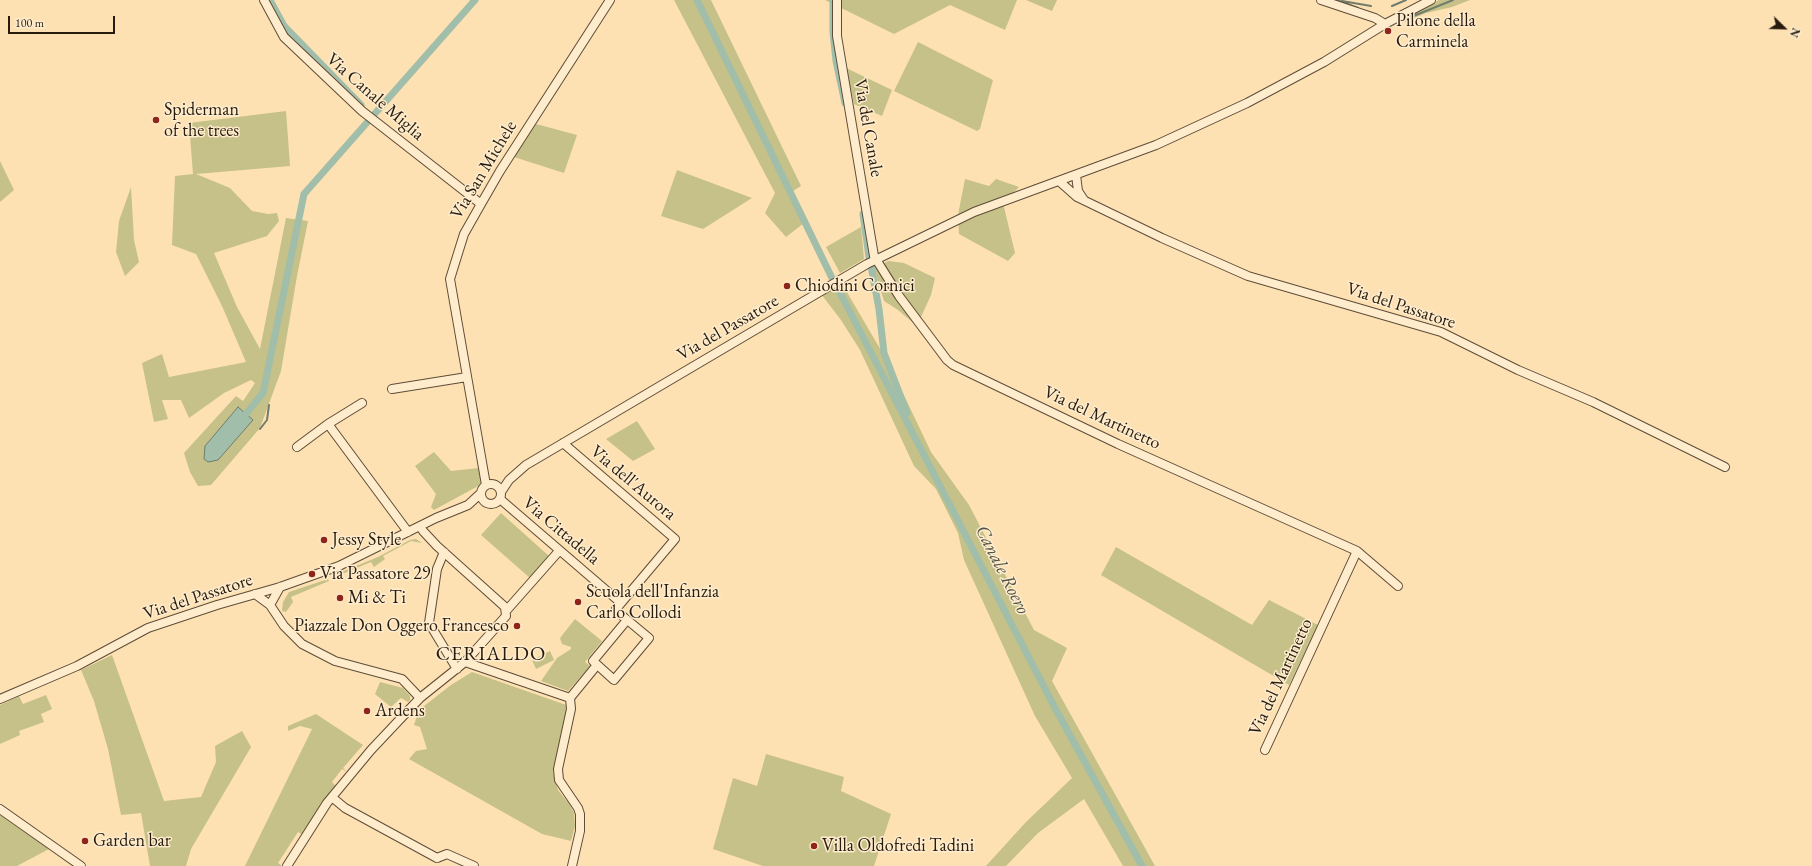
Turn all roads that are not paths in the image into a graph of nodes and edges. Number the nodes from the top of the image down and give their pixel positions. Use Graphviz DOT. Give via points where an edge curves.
graph roads {
  1 [pos="264,0"];
  2 [pos="610,0"];
  3 [pos="837,0"];
  4 [pos="1321,0"];
  5 [pos="1431,0"];
  6 [pos="1385,24"];
  7 [pos="1076,175"];
  8 [pos="1059,181"];
  9 [pos="1084,200"];
  10 [pos="481,204"];
  11 [pos="876,260"];
  12 [pos="467,377"];
  13 [pos="392,389"];
  14 [pos="362,403"];
  15 [pos="328,424"];
  16 [pos="563,443"];
  17 [pos="297,447"];
  18 [pos="1725,467"];
  19 [pos="509,480"];
  20 [pos="490,485"];
  21 [pos="481,493"];
  22 [pos="500,496"];
  23 [pos="485,502"];
  24 [pos="468,505"];
  25 [pos="420,526"];
  26 [pos="408,532"];
  27 [pos="559,551"];
  28 [pos="1357,551"];
  29 [pos="444,552"];
  30 [pos="1398,586"];
  31 [pos="280,587"];
  32 [pos="255,594"];
  33 [pos="621,603"];
  34 [pos="270,605"];
  35 [pos="506,611"];
  36 [pos="627,620"];
  37 [pos="465,662"];
  38 [pos="596,665"];
  39 [pos="457,669"];
  40 [pos="420,698"];
  41 [pos="570,698"];
  42 [pos="0,699"];
  43 [pos="1265,750"];
  44 [pos="333,798"];
  45 [pos="0,809"];
  46 [pos="437,862"];
  47 [pos="81,866"];
  48 [pos="288,866"];
  49 [pos="474,866"];
  50 [pos="572,866"];
  1 -- 10 [label="street, Via Canale Miglia" via="284,37 371,118"];
  2 -- 10 [label="street, Via San Michele"];
  3 -- 11 [label="street, Via del Canale" via="839,50"];
  4 -- 6 [label="street" via="1375,18"];
  5 -- 6 [label="street, Via del Passatore"];
  6 -- 7 [label="street, Via del Passatore" via="1324,62 1247,103 1156,145"];
  7 -- 8 [label="street, Via del Passatore"];
  7 -- 9 [label="street" via="1078,191"];
  8 -- 9 [label="street, Via del Passatore" via="1076,197"];
  8 -- 11 [label="street, Via del Passatore" via="974,212"];
  9 -- 18 [label="street, Via del Passatore" via="1248,276 1440,332 1518,370 1593,402"];
  10 -- 12 [label="street, Via San Michele" via="464,234 450,279"];
  11 -- 16 [label="street, Via del Passatore"];
  11 -- 28 [label="street, Via del Martinetto" via="899,296 953,365 1118,444"];
  12 -- 13 [label="street"];
  12 -- 20 [label="street, Via San Michele"];
  14 -- 15 [label="street"];
  15 -- 17 [label="street"];
  15 -- 26 [label="street"];
  16 -- 19 [label="street, Via del Passatore" via="526,465"];
  16 -- 33 [label="street, Via dell'Aurora" via="675,540"];
  19 -- 20 [label="street, Via del Passatore"];
  19 -- 22 [label="street, Via del Passatore"];
  20 -- 21 [label="street"];
  20 -- 22 [label="street" via="498,487"];
  21 -- 23 [label="street"];
  21 -- 24 [label="street, Via del Passatore"];
  22 -- 23 [label="street" via="495,504"];
  22 -- 27 [label="street, Via Cittadella"];
  23 -- 24 [label="street, Via del Passatore" via="476,506"];
  24 -- 25 [label="street, Via del Passatore"];
  25 -- 26 [label="street, Via del Passatore"];
  25 -- 29 [label="street"];
  26 -- 31 [label="street, Via del Passatore" via="339,566"];
  27 -- 33 [label="street, Via Cittadella"];
  27 -- 35 [label="street"];
  28 -- 30 [label="street, Via del Martinetto"];
  28 -- 43 [label="street, Via del Martinetto"];
  29 -- 35 [label="street" via="503,605"];
  29 -- 39 [label="street" via="437,569 429,622"];
  31 -- 32 [label="street, Via del Passatore"];
  31 -- 34 [label="street"];
  32 -- 34 [label="street"];
  32 -- 42 [label="street, Via del Passatore" via="148,628 77,666"];
  33 -- 36 [label="street" via="616,609"];
  34 -- 40 [label="street" via="284,626 302,644 335,661 402,679"];
  35 -- 37 [label="street" via="503,620"];
  36 -- 38 [label="street" via="592,661"];
  36 -- 38 [label="street" via="649,638 614,680"];
  37 -- 39 [label="street"];
  37 -- 41 [label="street"];
  38 -- 41 [label="street"];
  39 -- 40 [label="street"];
  40 -- 44 [label="street" via="371,750"];
  41 -- 50 [label="street" via="571,709 558,774 559,780 580,814 580,831"];
  44 -- 46 [label="street" via="345,808"];
  44 -- 48 [label="street" via="327,803"];
  45 -- 47 [label="street"];
  46 -- 49 [label="street" via="447,854"];
}
